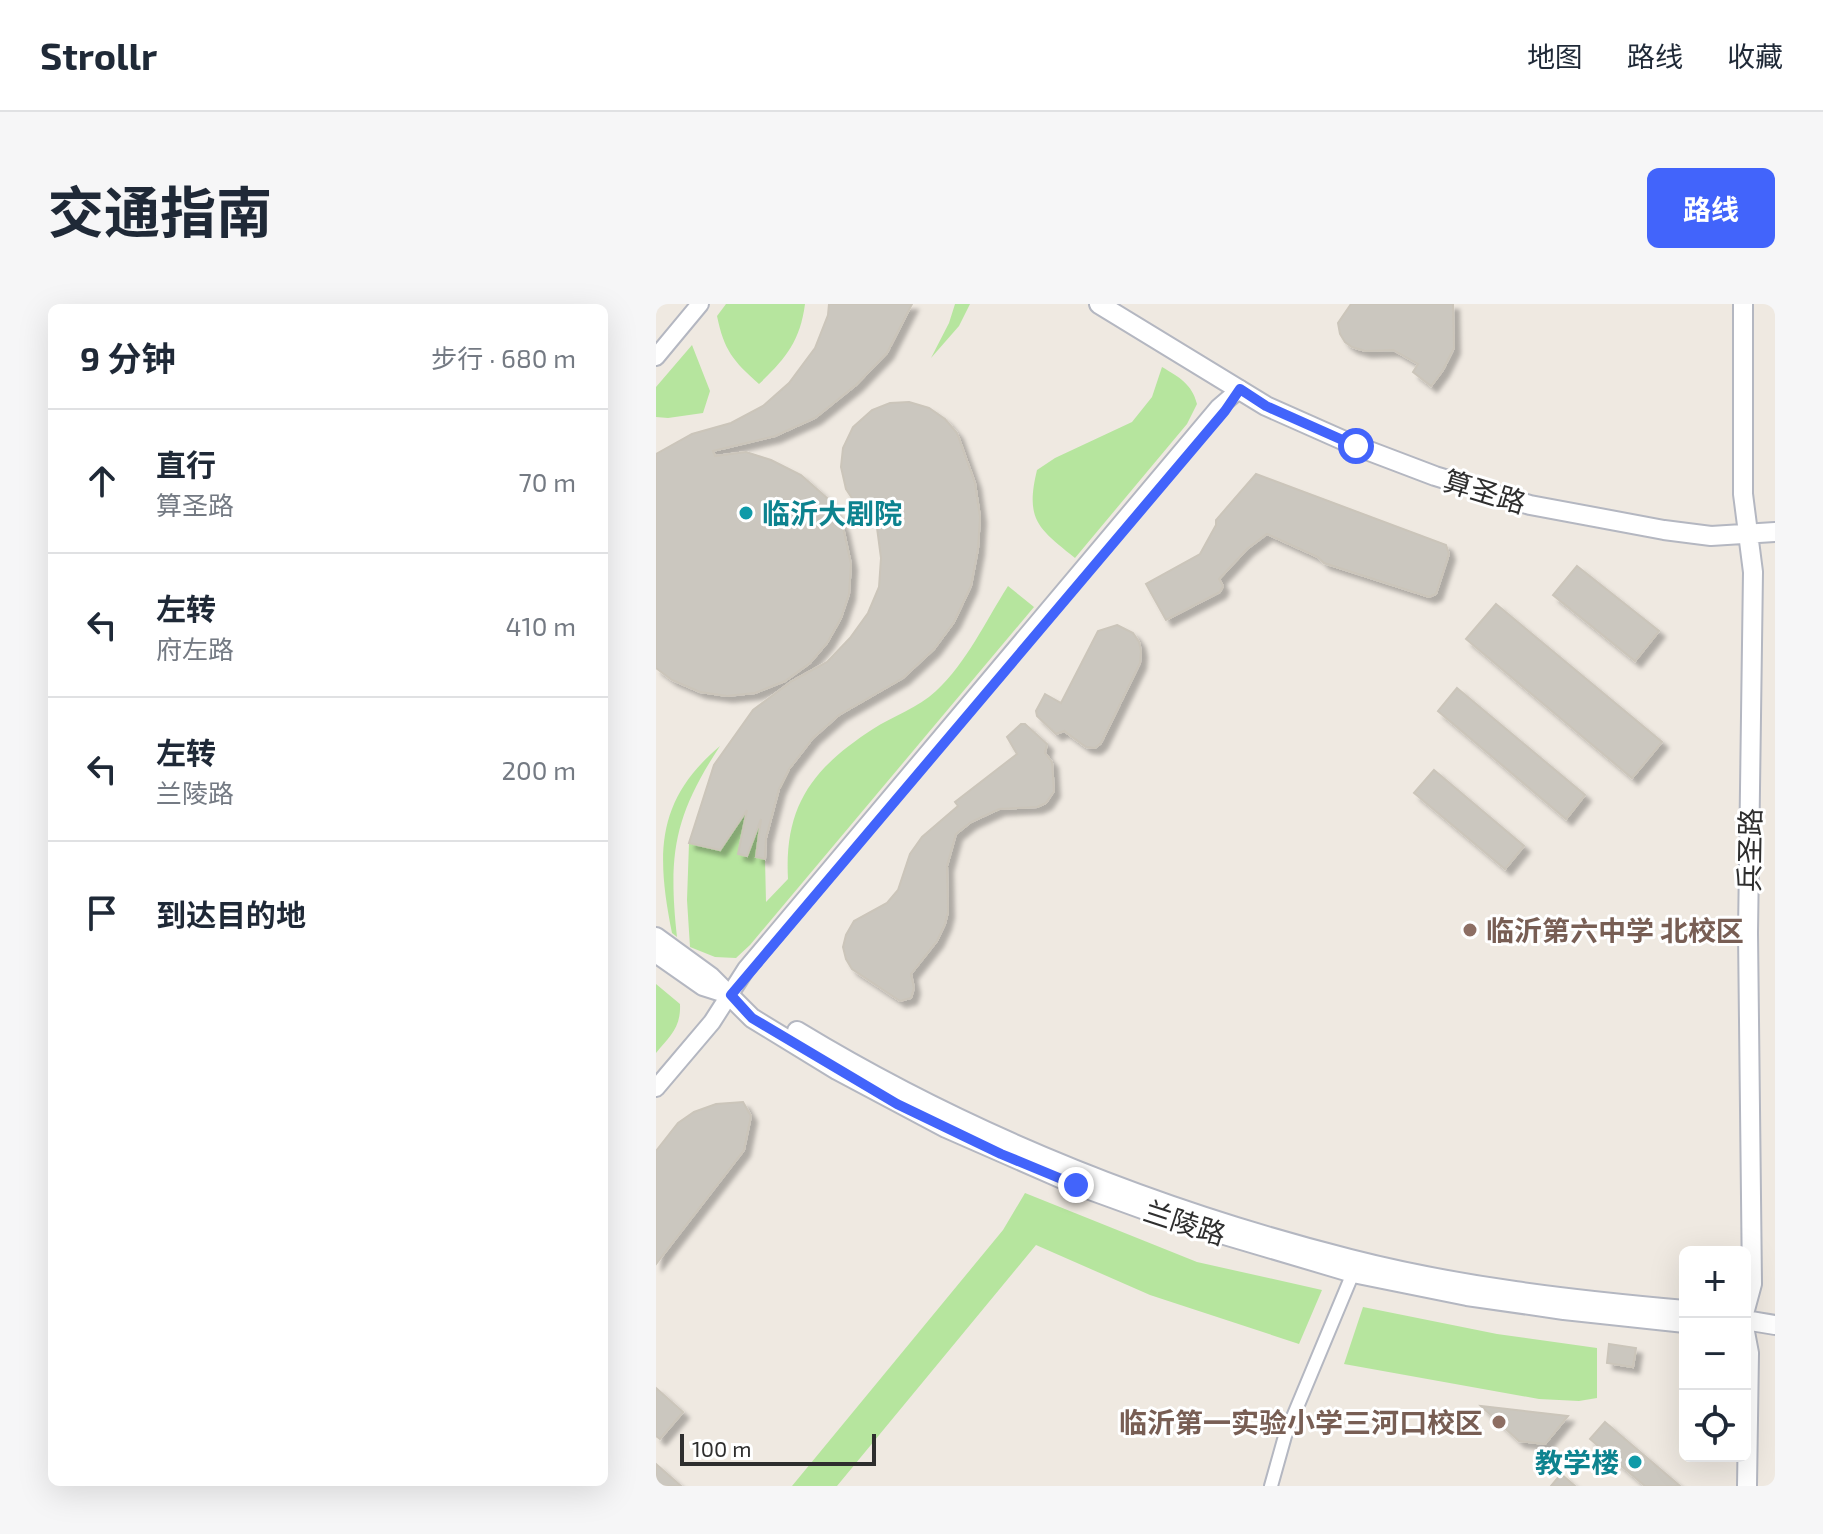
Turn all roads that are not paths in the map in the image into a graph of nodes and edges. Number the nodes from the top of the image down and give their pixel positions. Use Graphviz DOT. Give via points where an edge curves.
graph roads {
  1 [pos="691,304"];
  2 [pos="700,304"];
  3 [pos="1099,304"];
  4 [pos="1120,304"];
  5 [pos="1743,304"];
  6 [pos="1754,304"];
  7 [pos="656,346"];
  8 [pos="656,357"];
  9 [pos="1240,389"];
  10 [pos="1775,532"];
  11 [pos="1747,535"];
  12 [pos="1775,543"];
  13 [pos="656,937"];
  14 [pos="656,953"];
  15 [pos="731,995"];
  16 [pos="656,1078"];
  17 [pos="656,1088"];
  18 [pos="1739,1246"];
  19 [pos="1353,1273"];
  20 [pos="1751,1288"];
  21 [pos="1679,1309"];
  22 [pos="1775,1316"];
  23 [pos="1751,1319"];
  24 [pos="1751,1321"];
  25 [pos="1679,1322"];
  26 [pos="1775,1325"];
  27 [pos="1748,1390"];
  28 [pos="1737,1462"];
  29 [pos="1271,1486"];
  30 [pos="1736,1486"];
  31 [pos="1747,1486"];
  1 -- 7 [label="street"];
  2 -- 8 [label="street"];
  3 -- 9 [label="main road, 算圣路"];
  4 -- 9 [label="main road, 算圣路" via="1218,367"];
  5 -- 11 [label="main road, 兵圣路"];
  6 -- 11 [label="main road, 兵圣路" via="1756,496"];
  9 -- 11 [label="main road, 算圣路" via="1439,465 1533,494 1711,524"];
  9 -- 15 [label="street"];
  10 -- 11 [label="main road, 算圣路"];
  11 -- 12 [label="main road, 算圣路"];
  11 -- 18 [label="main road, 兵圣路" via="1740,598"];
  11 -- 20 [label="main road, 兵圣路" via="1753,572 1748,917"];
  13 -- 15 [label="main road, 兰陵路"];
  14 -- 15 [label="main road, 兰陵路" via="703,986"];
  15 -- 16 [label="street"];
  15 -- 17 [label="street"];
  15 -- 19 [label="main road, 兰陵路" via="752,1018 837,1070 1001,1154 1167,1218"];
  15 -- 21 [label="main road, 兰陵路" via="903,1093 1020,1148 1171,1206 1396,1269"];
  19 -- 25 [label="main road, 兰陵路" via="1467,1296"];
  19 -- 29 [label="street" via="1285,1436"];
  22 -- 23 [label="main road"];
  24 -- 26 [label="main road"];
  27 -- 31 [label="main road"];
  28 -- 30 [label="main road"];
}
